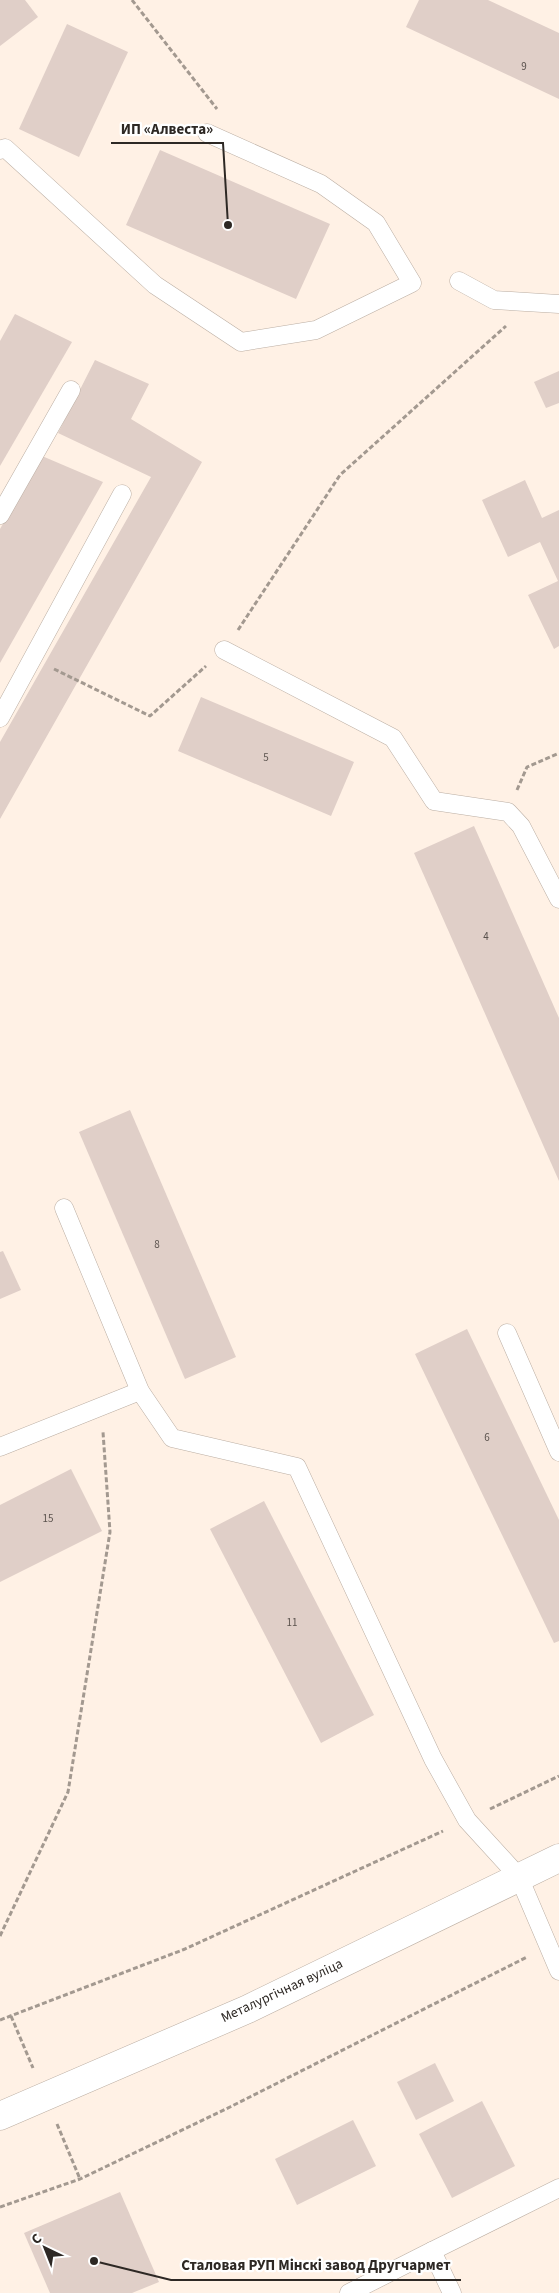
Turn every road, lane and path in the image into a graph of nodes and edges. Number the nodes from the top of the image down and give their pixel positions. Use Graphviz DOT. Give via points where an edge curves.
graph roads {
  1 [pos="132,0"];
  2 [pos="221,114"];
  3 [pos="208,133"];
  4 [pos="0,150"];
  5 [pos="459,281"];
  6 [pos="531,302"];
  7 [pos="559,304"];
  8 [pos="71,390"];
  9 [pos="122,494"];
  10 [pos="0,515"];
  11 [pos="224,650"];
  12 [pos="33,660"];
  13 [pos="0,718"];
  14 [pos="559,753"];
  15 [pos="508,812"];
  16 [pos="559,899"];
  17 [pos="64,1208"];
  18 [pos="507,1333"];
  19 [pos="140,1391"];
  20 [pos="102,1406"];
  21 [pos="0,1447"];
  22 [pos="559,1452"];
  23 [pos="559,1776"];
  24 [pos="467,1820"];
  25 [pos="559,1858"];
  26 [pos="519,1877"];
  27 [pos="0,1936"];
  28 [pos="548,1947"];
  29 [pos="559,1971"];
  30 [pos="0,2020"];
  31 [pos="0,2116"];
  32 [pos="559,2188"];
  33 [pos="0,2206"];
  34 [pos="432,2251"];
  35 [pos="349,2293"];
  36 [pos="452,2293"];
  1 -- 2 [label="path"];
  3 -- 4 [label="lane" via="322,184 376,223 412,283 316,330 242,342 155,285 5,148"];
  5 -- 6 [label="lane" via="494,300"];
  6 -- 7 [label="lane"];
  6 -- 11 [label="path" via="340,475"];
  8 -- 10 [label="lane"];
  9 -- 12 [label="lane"];
  11 -- 12 [label="path" via="150,716"];
  11 -- 15 [label="lane" via="393,738 434,801"];
  12 -- 13 [label="lane"];
  14 -- 15 [label="path" via="527,767"];
  15 -- 16 [label="lane" via="521,826"];
  17 -- 19 [label="lane"];
  18 -- 22 [label="lane"];
  19 -- 20 [label="lane"];
  19 -- 24 [label="lane" via="172,1438 297,1467 433,1759"];
  20 -- 21 [label="lane"];
  20 -- 27 [label="path" via="110,1532 68,1792"];
  23 -- 24 [label="path"];
  24 -- 26 [label="lane"];
  24 -- 30 [label="path" via="185,1949"];
  25 -- 26 [label="street, Металургічная вуліца"];
  26 -- 28 [label="lane"];
  26 -- 31 [label="street, Металургічная вуліца" via="248,2009"];
  28 -- 29 [label="lane"];
  28 -- 33 [label="path" via="89,2175"];
  32 -- 34 [label="lane"];
  34 -- 35 [label="lane"];
  34 -- 36 [label="lane"];
}
